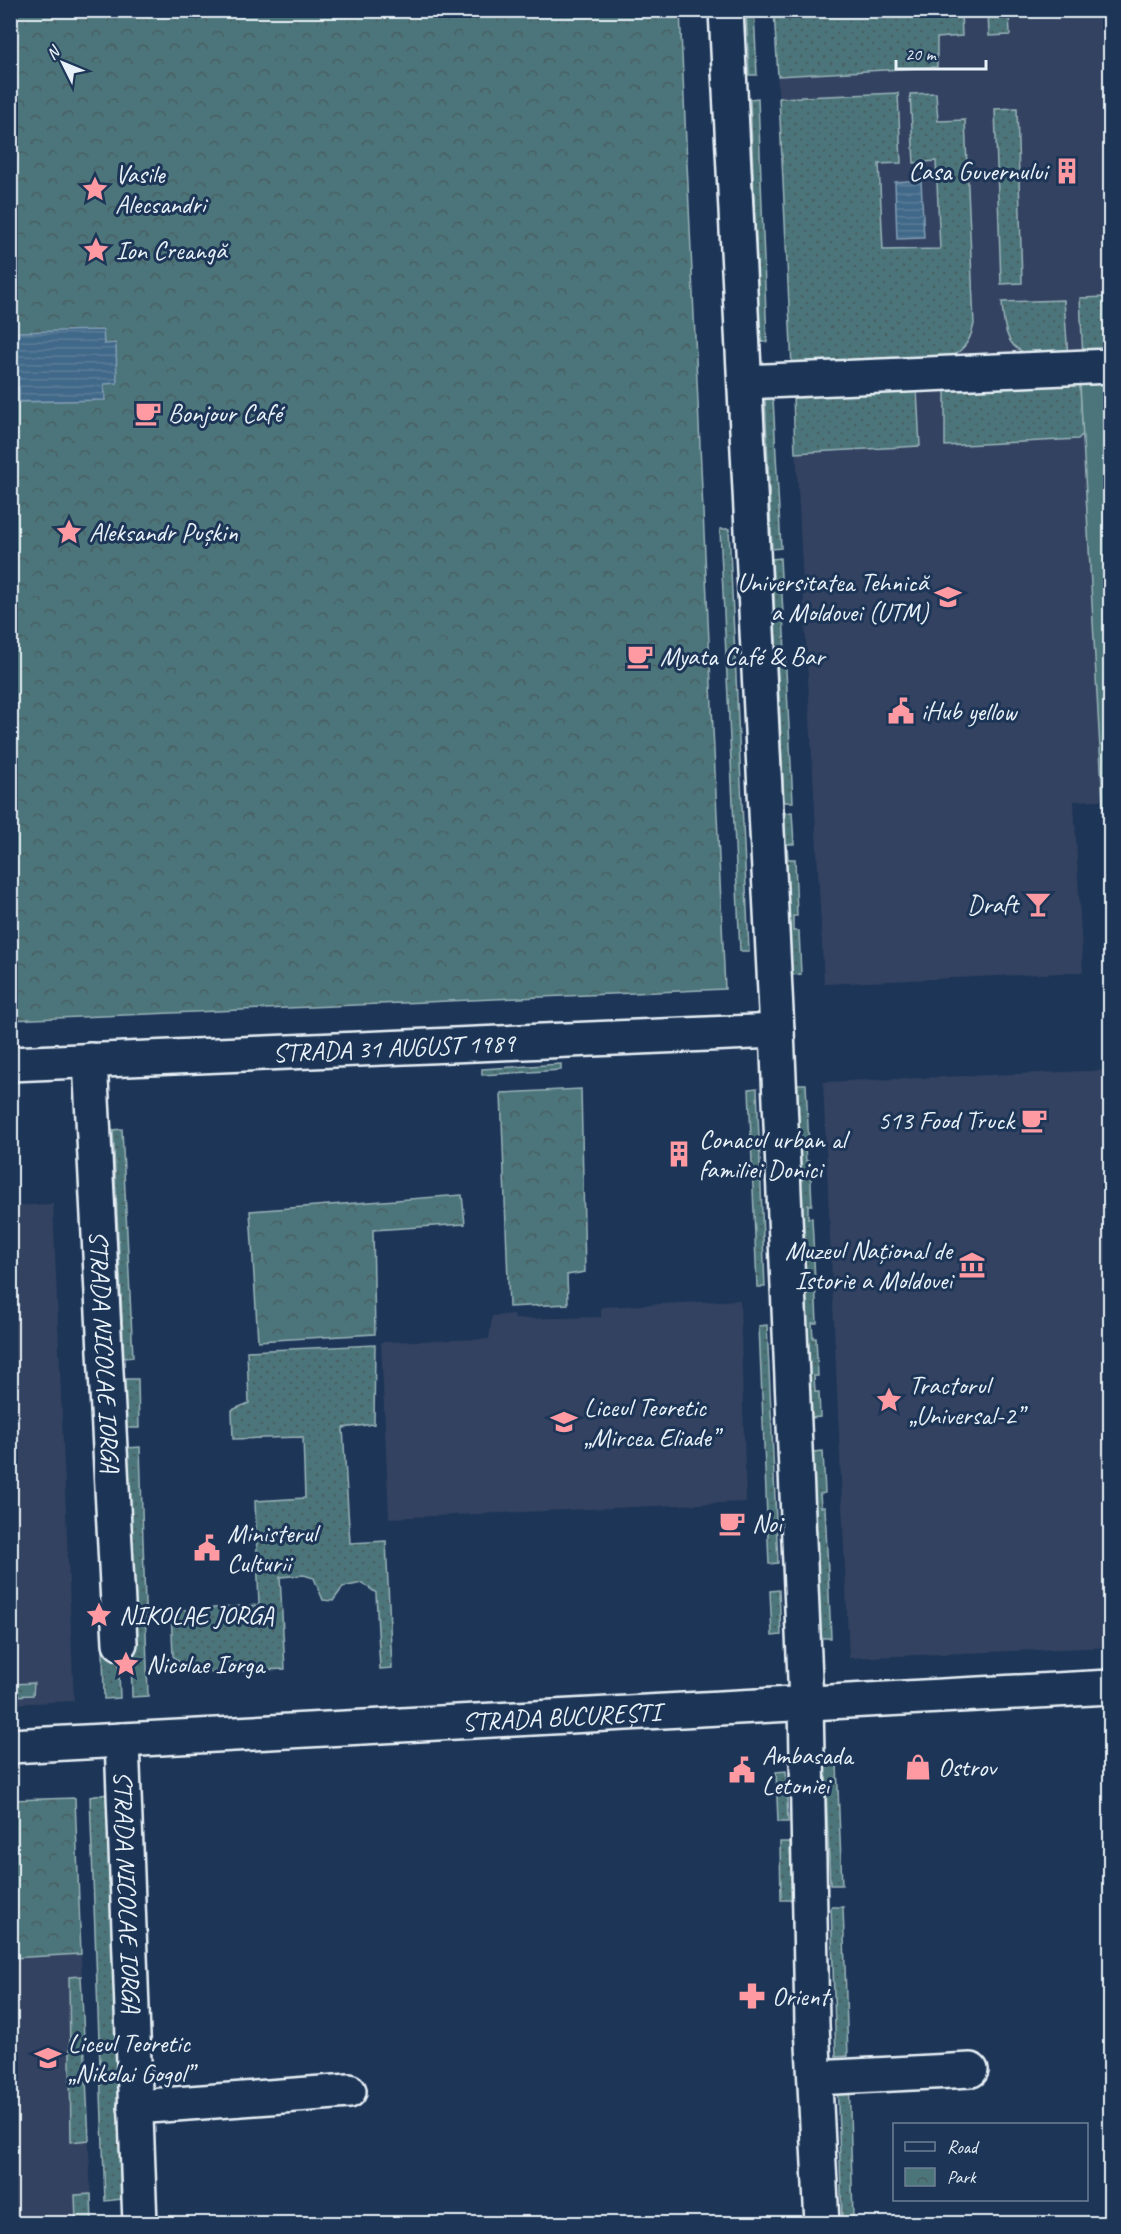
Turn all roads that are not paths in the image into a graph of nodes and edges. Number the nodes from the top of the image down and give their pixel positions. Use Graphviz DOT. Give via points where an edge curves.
graph roads {
  1 [pos="726,10"];
  2 [pos="1110,366"];
  3 [pos="745,382"];
  4 [pos="777,1031"];
  5 [pos="90,1060"];
  6 [pos="10,1064"];
  7 [pos="120,1643"];
  8 [pos="1110,1687"];
  9 [pos="806,1702"];
  10 [pos="122,1740"];
  11 [pos="10,1746"];
  12 [pos="971,2070"];
  13 [pos="815,2078"];
  14 [pos="349,2091"];
  15 [pos="135,2107"];
  16 [pos="140,2223"];
  17 [pos="822,2223"];
  1 -- 3 [label="main road"];
  2 -- 3 [label="main road"];
  3 -- 4 [label="main road"];
  4 -- 5 [label="main road, STRADA 31 AUGUST 1989"];
  4 -- 9 [label="main road"];
  5 -- 6 [label="main road, STRADA 31 AUGUST 1989"];
  5 -- 7 [label="main road, STRADA NICOLAE IORGA"];
  8 -- 9 [label="main road, STRADA BUCUREȘTI"];
  9 -- 10 [label="main road, STRADA BUCUREȘTI"];
  9 -- 13 [label="main road"];
  10 -- 11 [label="main road, STRADA BUCUREȘTI"];
  10 -- 15 [label="main road, STRADA NICOLAE IORGA"];
  12 -- 13 [label="main road"];
  13 -- 17 [label="main road"];
  14 -- 15 [label="main road"];
  15 -- 16 [label="main road, STRADA NICOLAE IORGA"];
}
